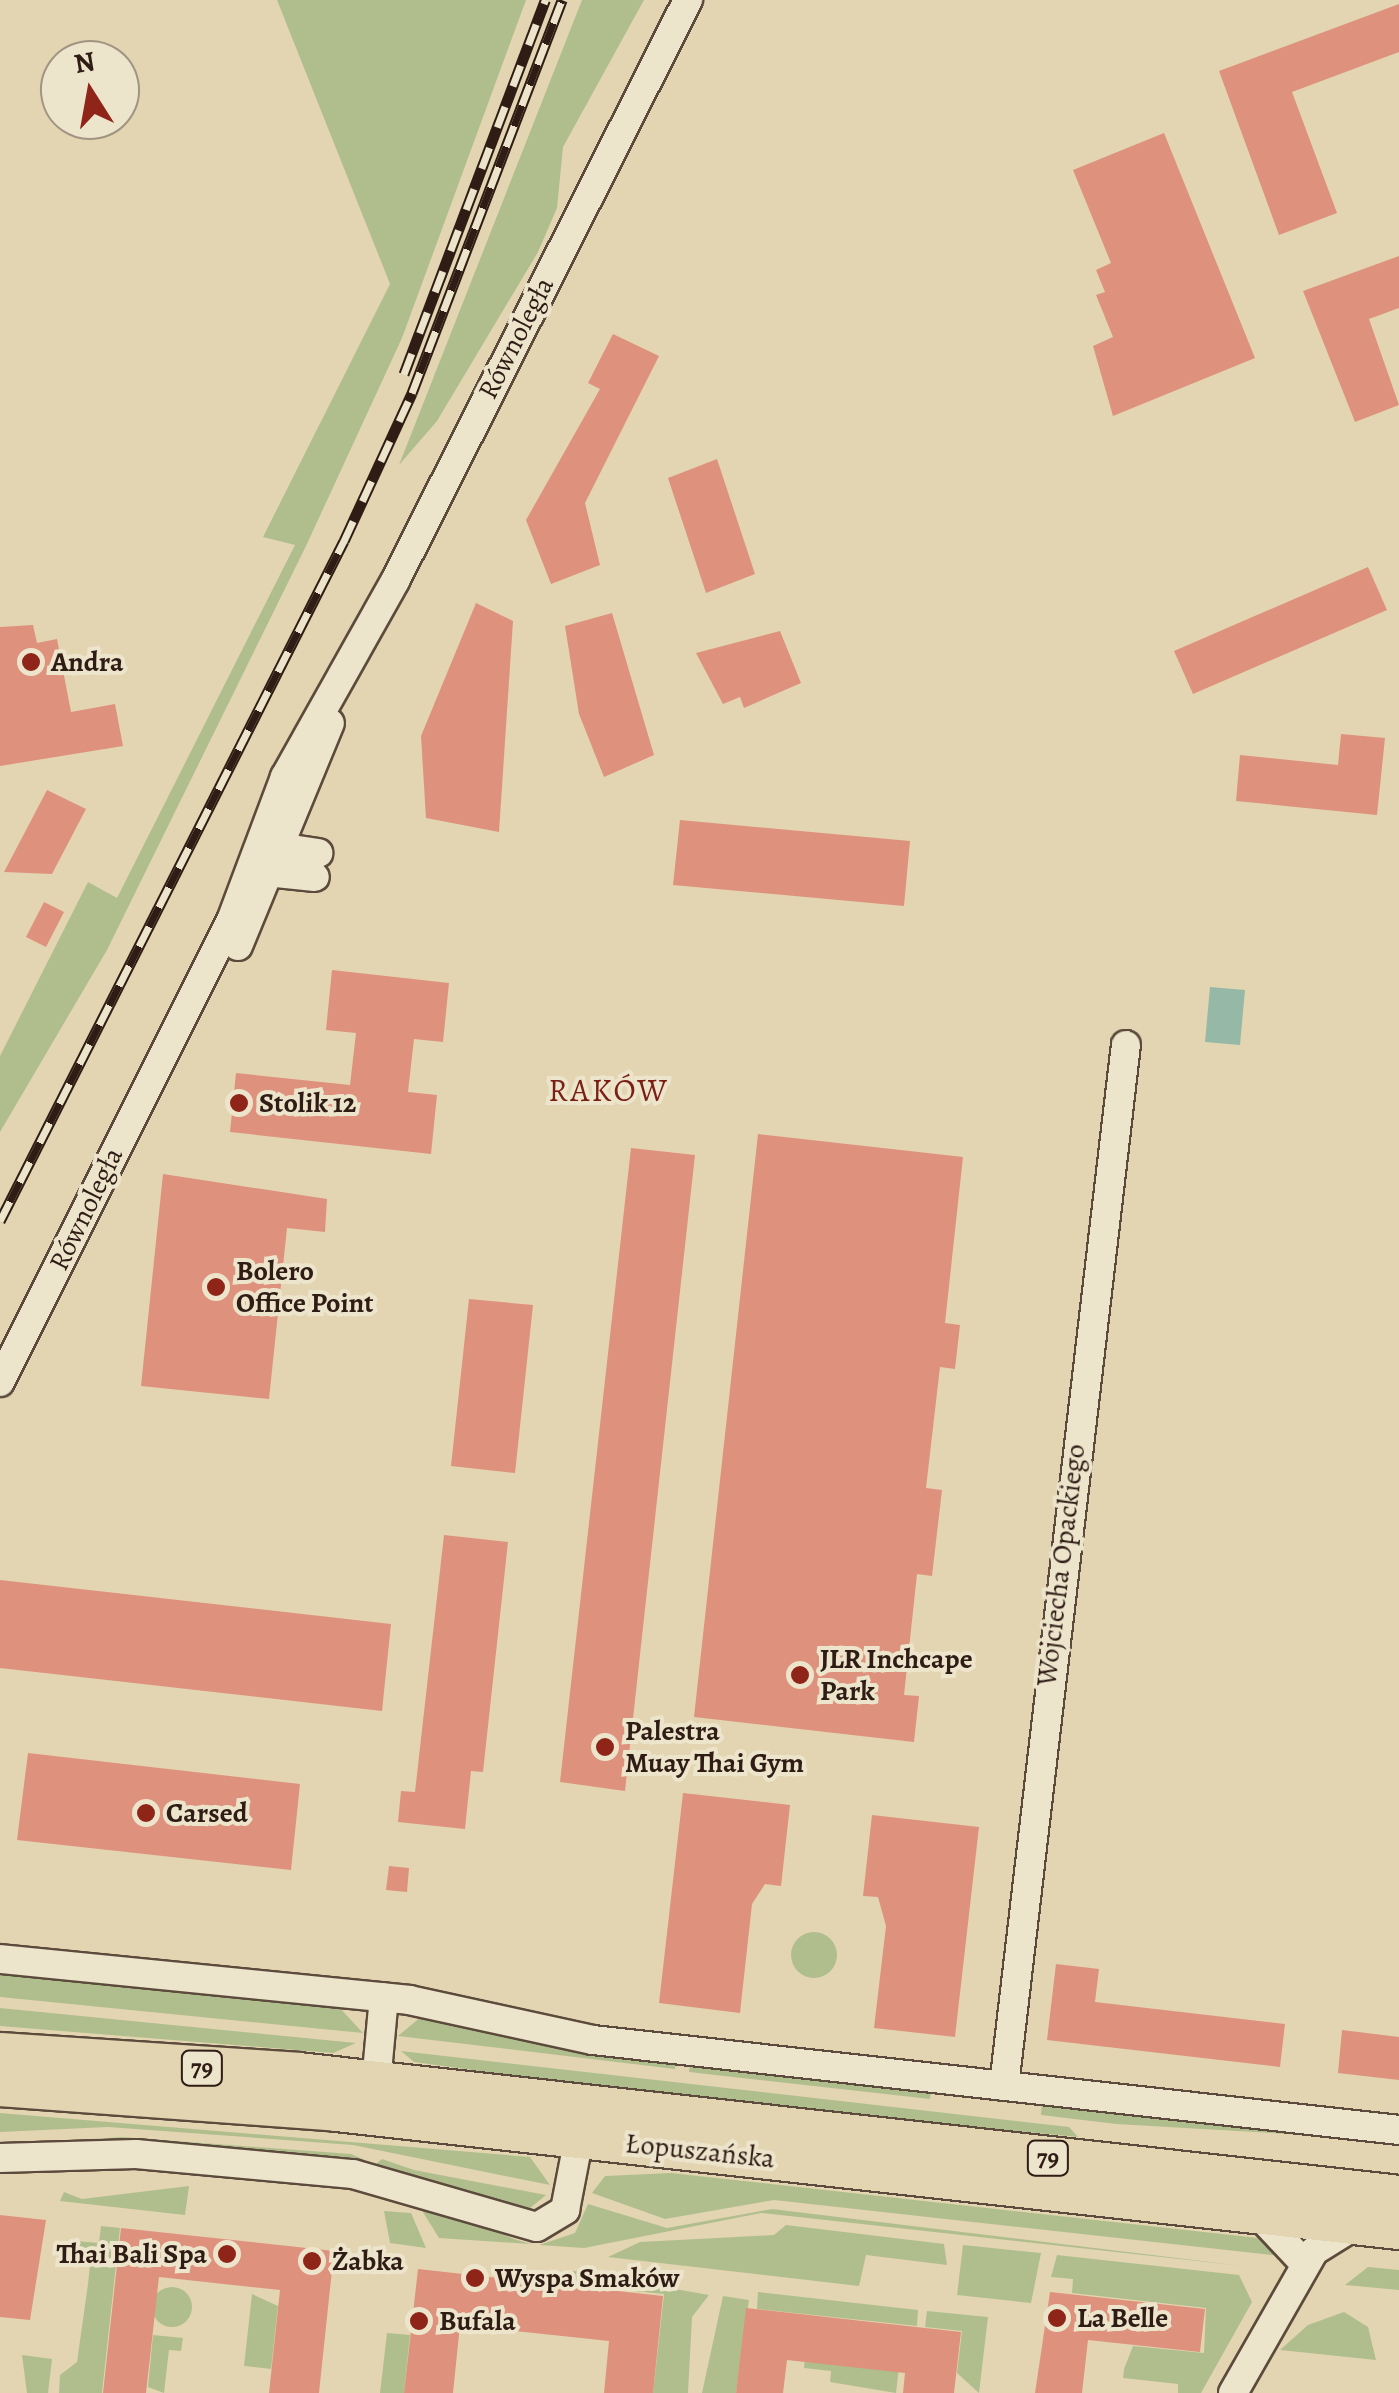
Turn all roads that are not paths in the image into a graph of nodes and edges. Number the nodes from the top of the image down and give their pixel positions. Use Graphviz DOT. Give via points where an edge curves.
graph roads {
  1 [pos="688,0"];
  2 [pos="267,859"];
  3 [pos="316,865"];
  4 [pos="1126,1045"];
  5 [pos="0,1382"];
  6 [pos="0,1959"];
  7 [pos="384,1998"];
  8 [pos="13,2071"];
  9 [pos="376,2083"];
  10 [pos="1004,2086"];
  11 [pos="1399,2130"];
  12 [pos="580,2137"];
  13 [pos="0,2158"];
  14 [pos="1399,2196"];
  15 [pos="1255,2212"];
  16 [pos="1380,2226"];
  17 [pos="1305,2264"];
  18 [pos="1233,2393"];
  1 -- 2 [label="street, Równoległa" via="345,676 284,777"];
  2 -- 3 [label="street"];
  2 -- 5 [label="street, Równoległa"];
  4 -- 10 [label="street, Wojciecha Opackiego"];
  6 -- 7 [label="street"];
  7 -- 9 [label="street"];
  7 -- 10 [label="street" via="593,2040"];
  8 -- 9 [label="main road, Łopuszańska / 79"];
  8 -- 12 [label="main road, Łopuszańska / 79"];
  9 -- 14 [label="main road, Łopuszańska / 79"];
  10 -- 11 [label="street"];
  12 -- 13 [label="street" via="564,2210 536,2227 353,2174 136,2154"];
  12 -- 15 [label="main road, Łopuszańska / 79"];
  15 -- 16 [label="main road, Łopuszańska / 79"];
  15 -- 17 [label="street"];
  16 -- 17 [label="street" via="1326,2240"];
  17 -- 18 [label="street"];
}
